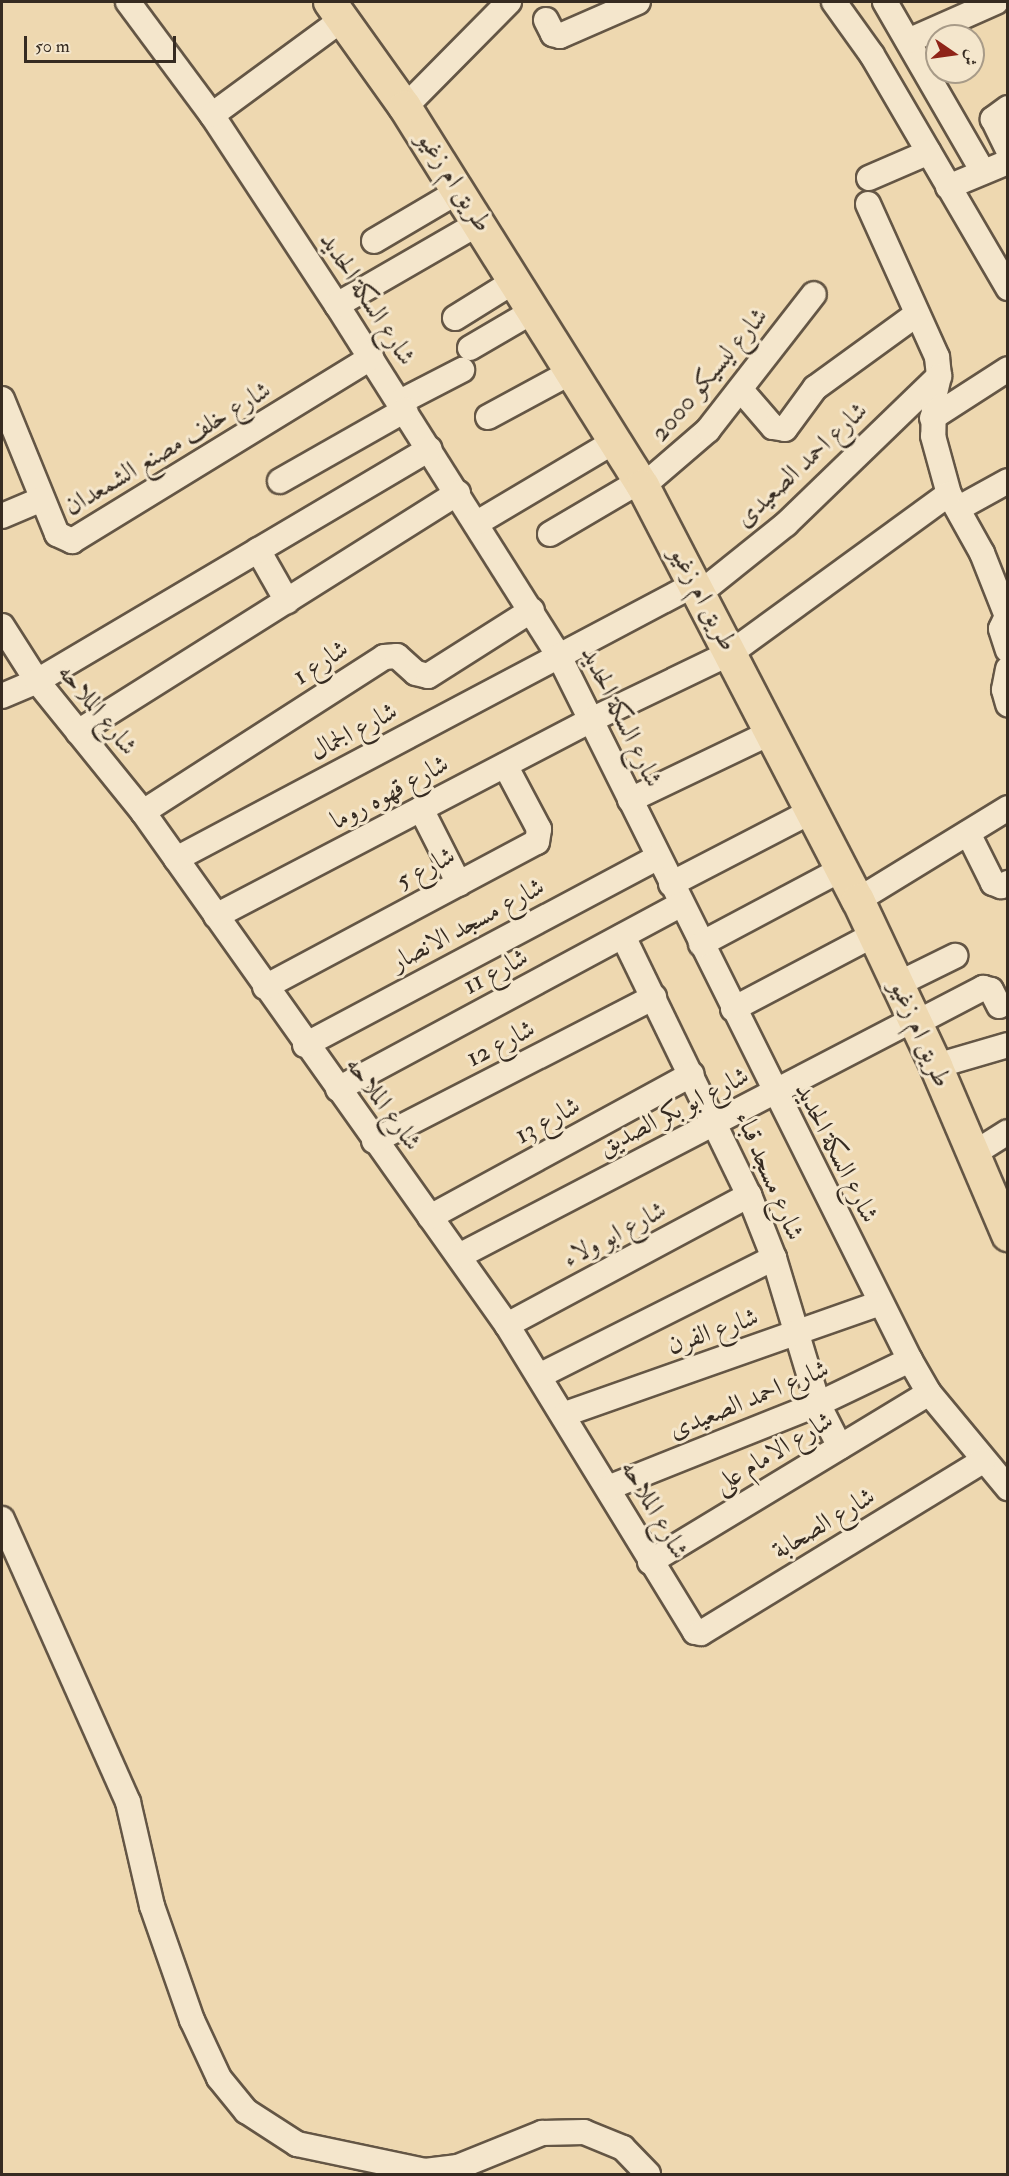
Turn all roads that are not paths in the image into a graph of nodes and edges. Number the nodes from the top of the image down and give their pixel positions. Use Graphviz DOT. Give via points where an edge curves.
graph roads {
  1 [pos="128,2"];
  2 [pos="509,2"];
  3 [pos="638,2"];
  4 [pos="834,2"];
  5 [pos="885,2"];
  6 [pos="983,5"];
  7 [pos="337,10"];
  8 [pos="546,20"];
  9 [pos="908,41"];
  10 [pos="405,107"];
  11 [pos="1008,108"];
  12 [pos="212,115"];
  13 [pos="1008,150"];
  14 [pos="929,152"];
  15 [pos="1008,162"];
  16 [pos="982,172"];
  17 [pos="869,178"];
  18 [pos="948,187"];
  19 [pos="459,191"];
  20 [pos="868,204"];
  21 [pos="479,223"];
  22 [pos="374,241"];
  23 [pos="1005,277"];
  24 [pos="516,280"];
  25 [pos="814,294"];
  26 [pos="337,305"];
  27 [pos="535,310"];
  28 [pos="917,314"];
  29 [pos="455,318"];
  30 [pos="371,358"];
  31 [pos="1008,369"];
  32 [pos="573,371"];
  33 [pos="939,376"];
  34 [pos="741,390"];
  35 [pos="402,406"];
  36 [pos="4,415"];
  37 [pos="488,417"];
  38 [pos="932,418"];
  39 [pos="617,440"];
  40 [pos="430,449"];
  41 [pos="280,481"];
  42 [pos="1008,481"];
  43 [pos="642,483"];
  44 [pos="458,493"];
  45 [pos="42,499"];
  46 [pos="954,501"];
  47 [pos="2,516"];
  48 [pos="477,523"];
  49 [pos="550,534"];
  50 [pos="258,550"];
  51 [pos="698,588"];
  52 [pos="287,601"];
  53 [pos="532,610"];
  54 [pos="1007,616"];
  55 [pos="2,626"];
  56 [pos="1008,650"];
  57 [pos="732,652"];
  58 [pos="559,656"];
  59 [pos="1008,669"];
  60 [pos="37,681"];
  61 [pos="2,696"];
  62 [pos="1008,705"];
  63 [pos="591,720"];
  64 [pos="78,732"];
  65 [pos="772,732"];
  66 [pos="505,765"];
  67 [pos="630,800"];
  68 [pos="1008,808"];
  69 [pos="421,809"];
  70 [pos="812,811"];
  71 [pos="143,812"];
  72 [pos="968,833"];
  73 [pos="658,857"];
  74 [pos="176,859"];
  75 [pos="842,869"];
  76 [pos="1008,883"];
  77 [pos="459,884"];
  78 [pos="676,894"];
  79 [pos="858,900"];
  80 [pos="216,916"];
  81 [pos="875,934"];
  82 [pos="622,936"];
  83 [pos="701,944"];
  84 [pos="955,956"];
  85 [pos="898,984"];
  86 [pos="265,987"];
  87 [pos="654,997"];
  88 [pos="999,1006"];
  89 [pos="733,1009"];
  90 [pos="915,1021"];
  91 [pos="305,1044"];
  92 [pos="1008,1045"];
  93 [pos="936,1066"];
  94 [pos="692,1074"];
  95 [pos="338,1089"];
  96 [pos="774,1092"];
  97 [pos="717,1122"];
  98 [pos="1008,1132"];
  99 [pos="374,1141"];
  100 [pos="973,1154"];
  101 [pos="998,1186"];
  102 [pos="749,1195"];
  103 [pos="430,1217"];
  104 [pos="1008,1235"];
  105 [pos="459,1256"];
  106 [pos="774,1258"];
  107 [pos="880,1303"];
  108 [pos="507,1325"];
  109 [pos="797,1333"];
  110 [pos="910,1360"];
  111 [pos="541,1375"];
  112 [pos="929,1394"];
  113 [pos="818,1404"];
  114 [pos="565,1414"];
  115 [pos="840,1447"];
  116 [pos="983,1461"];
  117 [pos="608,1488"];
  118 [pos="1008,1488"];
  119 [pos="2,1519"];
  120 [pos="650,1562"];
  121 [pos="695,1632"];
  122 [pos="648,2175"];
  1 -- 12 [label="street, شارع السكة الحديد"];
  2 -- 10 [label="street"];
  3 -- 8 [label="street" via="560,36 553,34"];
  4 -- 14 [label="street"];
  5 -- 9 [label="street"];
  6 -- 9 [label="street"];
  7 -- 10 [label="main road, طريق ام زغيو"];
  7 -- 12 [label="street"];
  9 -- 16 [label="street"];
  10 -- 19 [label="main road, طريق ام زغيو"];
  11 -- 13 [label="street" via="993,119"];
  12 -- 26 [label="street, شارع السكة الحديد"];
  14 -- 17 [label="street"];
  14 -- 18 [label="street"];
  15 -- 16 [label="street"];
  16 -- 18 [label="street"];
  18 -- 23 [label="street"];
  19 -- 21 [label="main road, طريق ام زغيو"];
  19 -- 22 [label="street"];
  20 -- 28 [label="street"];
  21 -- 24 [label="main road, طريق ام زغيو"];
  21 -- 26 [label="street"];
  24 -- 27 [label="main road, طريق ام زغيو"];
  24 -- 29 [label="street"];
  25 -- 34 [label="street, شارع ليسيكو 2000"];
  26 -- 30 [label="street, شارع السكة الحديد"];
  27 -- 32 [label="main road, طريق ام زغيو"];
  27 -- 35 [label="street"];
  28 -- 33 [label="street" via="937,357"];
  28 -- 34 [label="street" via="815,388 785,429 773,427"];
  30 -- 35 [label="street, شارع السكة الحديد"];
  30 -- 45 [label="street, شارع خلف مصنع الشمعدان" via="72,541 57,534"];
  31 -- 38 [label="street"];
  32 -- 37 [label="street"];
  32 -- 39 [label="main road, طريق ام زغيو"];
  33 -- 38 [label="street"];
  33 -- 51 [label="street, شارع احمد الصعيدى" via="786,524"];
  34 -- 43 [label="street, شارع ليسيكو 2000" via="688,450"];
  35 -- 40 [label="street, شارع السكة الحديد"];
  35 -- 41 [label="street"];
  36 -- 45 [label="street, شارع خلف مصنع الشمعدان"];
  38 -- 46 [label="street" via="933,436"];
  39 -- 43 [label="main road, طريق ام زغيو"];
  39 -- 48 [label="street"];
  40 -- 44 [label="street, شارع السكة الحديد"];
  40 -- 50 [label="street"];
  42 -- 46 [label="street, شارع قهوه روما"];
  43 -- 49 [label="street, شارع ليسيكو 2000"];
  43 -- 51 [label="main road, طريق ام زغيو"];
  44 -- 48 [label="street, شارع السكة الحديد"];
  44 -- 52 [label="street"];
  45 -- 47 [label="street"];
  46 -- 54 [label="street"];
  46 -- 57 [label="street, شارع قهوه روما"];
  48 -- 53 [label="street, شارع السكة الحديد"];
  50 -- 52 [label="street"];
  50 -- 60 [label="street"];
  51 -- 57 [label="main road, طريق ام زغيو"];
  51 -- 58 [label="street, شارع احمد الصعيدى"];
  52 -- 64 [label="street"];
  53 -- 58 [label="street, شارع السكة الحديد"];
  53 -- 71 [label="street, شارع 1" via="428,676 416,673 397,656 384,657"];
  54 -- 56 [label="street" via="1001,629"];
  55 -- 60 [label="street, شارع الملاحه"];
  57 -- 63 [label="street, شارع قهوه روما"];
  57 -- 65 [label="main road, طريق ام زغيو"];
  58 -- 63 [label="street, شارع السكة الحديد"];
  58 -- 74 [label="street, شارع الجمال"];
  59 -- 62 [label="street" via="1004,690"];
  60 -- 61 [label="street"];
  60 -- 64 [label="street, شارع الملاحه"];
  63 -- 66 [label="street, شارع قهوه روما"];
  63 -- 67 [label="street, شارع السكة الحديد"];
  64 -- 71 [label="street, شارع الملاحه"];
  65 -- 67 [label="street"];
  65 -- 70 [label="main road, طريق ام زغيو"];
  66 -- 69 [label="street, شارع قهوه روما"];
  66 -- 77 [label="street, شارع 5" via="540,836 532,845"];
  67 -- 73 [label="street, شارع السكة الحديد"];
  68 -- 72 [label="street"];
  69 -- 77 [label="street"];
  69 -- 80 [label="street, شارع قهوه روما"];
  70 -- 75 [label="main road, طريق ام زغيو"];
  70 -- 78 [label="street, شارع 11"];
  71 -- 74 [label="street, شارع الملاحه"];
  72 -- 76 [label="street" via="993,883"];
  72 -- 79 [label="street"];
  73 -- 78 [label="street, شارع السكة الحديد"];
  73 -- 91 [label="street, شارع مسجد الانصار"];
  74 -- 80 [label="street, شارع الملاحه"];
  75 -- 79 [label="main road, طريق ام زغيو"];
  75 -- 83 [label="street"];
  77 -- 86 [label="street, شارع 5"];
  78 -- 82 [label="street, شارع 11"];
  78 -- 83 [label="street, شارع السكة الحديد"];
  79 -- 81 [label="main road, طريق ام زغيو"];
  80 -- 86 [label="street, شارع الملاحه"];
  81 -- 85 [label="main road, طريق ام زغيو"];
  81 -- 89 [label="street"];
  82 -- 87 [label="street, شارع مسجد قباء"];
  82 -- 95 [label="street, شارع 11"];
  83 -- 89 [label="street, شارع السكة الحديد"];
  84 -- 85 [label="street"];
  85 -- 90 [label="main road, طريق ام زغيو"];
  86 -- 91 [label="street, شارع الملاحه"];
  87 -- 94 [label="street, شارع مسجد قباء"];
  87 -- 99 [label="street, شارع 12"];
  88 -- 90 [label="street, شارع ابو بكر الصديق" via="991,990 983,988"];
  89 -- 96 [label="street, شارع السكة الحديد"];
  90 -- 93 [label="main road, طريق ام زغيو"];
  90 -- 96 [label="street, شارع ابو بكر الصديق"];
  91 -- 95 [label="street, شارع الملاحه"];
  92 -- 93 [label="street"];
  93 -- 100 [label="main road, طريق ام زغيو"];
  94 -- 97 [label="street, شارع مسجد قباء"];
  94 -- 103 [label="street, شارع 13"];
  95 -- 99 [label="street, شارع الملاحه"];
  96 -- 97 [label="street, شارع ابو بكر الصديق"];
  96 -- 107 [label="street, شارع السكة الحديد"];
  97 -- 102 [label="street, شارع مسجد قباء"];
  97 -- 105 [label="street, شارع ابو بكر الصديق"];
  98 -- 100 [label="street"];
  99 -- 103 [label="street, شارع الملاحه"];
  100 -- 101 [label="main road, طريق ام زغيو"];
  101 -- 104 [label="main road, طريق ام زغيو"];
  102 -- 106 [label="street, شارع مسجد قباء"];
  102 -- 108 [label="street, شارع ابو ولاء"];
  103 -- 105 [label="street, شارع الملاحه"];
  105 -- 108 [label="street, شارع الملاحه"];
  106 -- 109 [label="street, شارع مسجد قباء"];
  106 -- 111 [label="street"];
  107 -- 109 [label="street, شارع الفرن"];
  107 -- 110 [label="street, شارع السكة الحديد"];
  108 -- 111 [label="street, شارع الملاحه"];
  109 -- 113 [label="street, شارع مسجد قباء"];
  109 -- 114 [label="street, شارع الفرن"];
  110 -- 112 [label="street, شارع السكة الحديد"];
  110 -- 113 [label="street, شارع احمد الصعيدى"];
  111 -- 114 [label="street, شارع الملاحه"];
  112 -- 115 [label="street, شارع الامام على"];
  112 -- 116 [label="street, شارع السكة الحديد"];
  113 -- 115 [label="street, شارع مسجد قباء"];
  113 -- 117 [label="street, شارع احمد الصعيدى"];
  114 -- 117 [label="street, شارع الملاحه"];
  115 -- 120 [label="street, شارع الامام على"];
  116 -- 118 [label="street, شارع السكة الحديد"];
  116 -- 121 [label="street, شارع الصحابة" via="701,1633"];
  117 -- 120 [label="street, شارع الملاحه"];
  119 -- 122 [label="street" via="128,1802 152,1906 192,2020 219,2078 246,2111 279,2135 315,2150 425,2171 458,2167 542,2133 584,2132 623,2148"];
  120 -- 121 [label="street, شارع الملاحه"];
}
